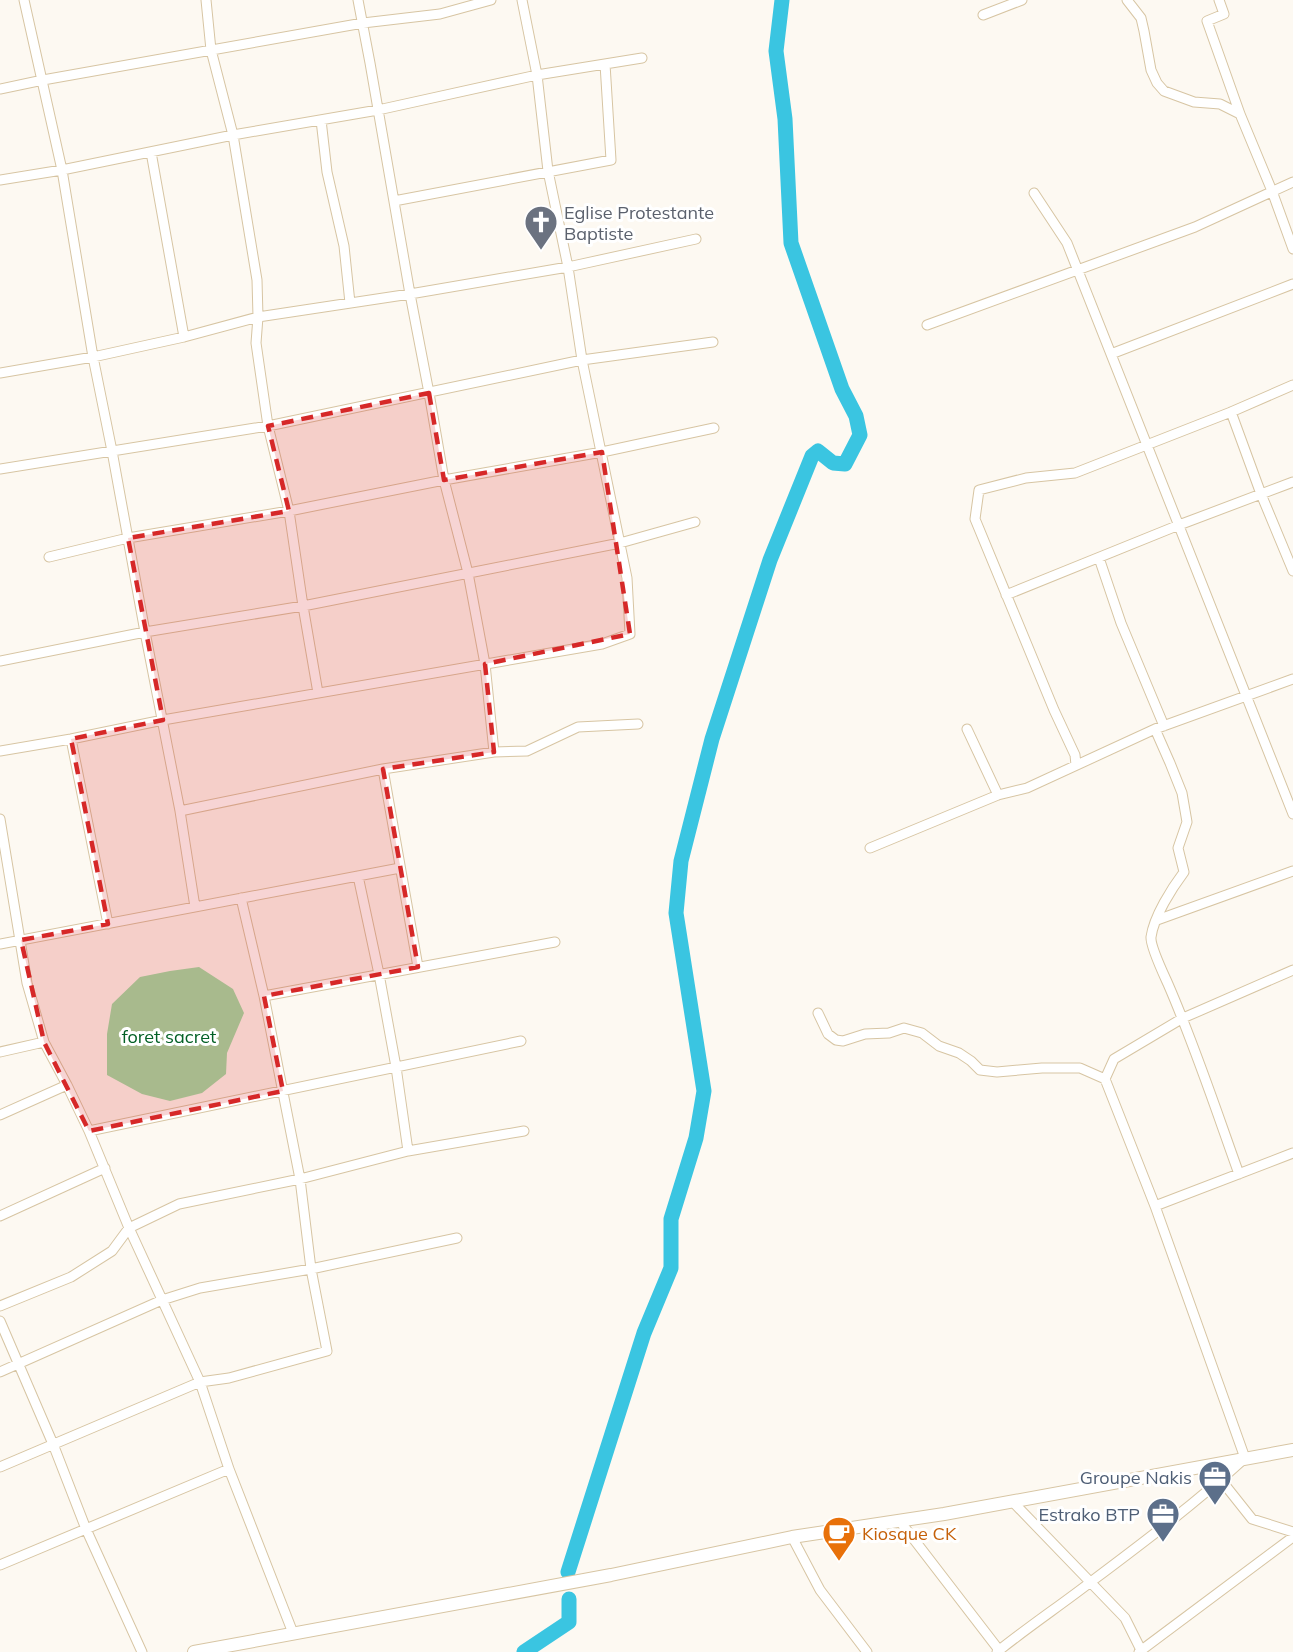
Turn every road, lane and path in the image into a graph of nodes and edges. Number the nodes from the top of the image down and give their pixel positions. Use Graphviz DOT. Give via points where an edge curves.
graph roads {
  1 [pos="24,0"];
  2 [pos="206,0"];
  3 [pos="357,0"];
  4 [pos="490,0"];
  5 [pos="522,0"];
  6 [pos="1022,0"];
  7 [pos="1127,0"];
  8 [pos="1219,0"];
  9 [pos="983,15"];
  10 [pos="363,24"];
  11 [pos="211,50"];
  12 [pos="642,58"];
  13 [pos="604,64"];
  14 [pos="537,75"];
  15 [pos="43,80"];
  16 [pos="0,89"];
  17 [pos="378,110"];
  18 [pos="1240,114"];
  19 [pos="321,120"];
  20 [pos="233,135"];
  21 [pos="151,152"];
  22 [pos="62,170"];
  23 [pos="548,171"];
  24 [pos="0,180"];
  25 [pos="1293,182"];
  26 [pos="1272,191"];
  27 [pos="1034,194"];
  28 [pos="394,201"];
  29 [pos="696,239"];
  30 [pos="1293,249"];
  31 [pos="567,267"];
  32 [pos="1077,269"];
  33 [pos="1293,284"];
  34 [pos="410,294"];
  35 [pos="350,303"];
  36 [pos="258,317"];
  37 [pos="927,325"];
  38 [pos="184,337"];
  39 [pos="713,342"];
  40 [pos="1110,354"];
  41 [pos="93,357"];
  42 [pos="582,360"];
  43 [pos="0,372"];
  44 [pos="1293,385"];
  45 [pos="429,393"];
  46 [pos="1230,412"];
  47 [pos="268,426"];
  48 [pos="714,428"];
  49 [pos="1147,445"];
  50 [pos="112,451"];
  51 [pos="602,452"];
  52 [pos="0,469"];
  53 [pos="444,480"];
  54 [pos="1293,482"];
  55 [pos="1261,494"];
  56 [pos="289,511"];
  57 [pos="695,522"];
  58 [pos="1179,525"];
  59 [pos="128,538"];
  60 [pos="620,543"];
  61 [pos="49,557"];
  62 [pos="1099,558"];
  63 [pos="1293,571"];
  64 [pos="468,573"];
  65 [pos="1006,595"];
  66 [pos="303,606"];
  67 [pos="145,632"];
  68 [pos="0,661"];
  69 [pos="485,664"];
  70 [pos="1293,679"];
  71 [pos="318,693"];
  72 [pos="1245,696"];
  73 [pos="163,720"];
  74 [pos="638,724"];
  75 [pos="1159,727"];
  76 [pos="967,729"];
  77 [pos="71,739"];
  78 [pos="0,751"];
  79 [pos="494,752"];
  80 [pos="1076,765"];
  81 [pos="383,769"];
  82 [pos="998,795"];
  83 [pos="180,811"];
  84 [pos="1293,814"];
  85 [pos="0,819"];
  86 [pos="870,848"];
  87 [pos="400,868"];
  88 [pos="1293,871"];
  89 [pos="358,876"];
  90 [pos="241,898"];
  91 [pos="195,907"];
  92 [pos="1156,920"];
  93 [pos="108,924"];
  94 [pos="21,940"];
  95 [pos="555,942"];
  96 [pos="0,944"];
  97 [pos="418,967"];
  98 [pos="1293,970"];
  99 [pos="379,974"];
  100 [pos="264,996"];
  101 [pos="818,1013"];
  102 [pos="1183,1018"];
  103 [pos="520,1041"];
  104 [pos="44,1042"];
  105 [pos="0,1052"];
  106 [pos="396,1067"];
  107 [pos="1105,1079"];
  108 [pos="67,1085"];
  109 [pos="283,1091"];
  110 [pos="0,1115"];
  111 [pos="89,1131"];
  112 [pos="524,1131"];
  113 [pos="408,1151"];
  114 [pos="1293,1153"];
  115 [pos="105,1168"];
  116 [pos="1239,1174"];
  117 [pos="300,1179"];
  118 [pos="1155,1206"];
  119 [pos="0,1215"];
  120 [pos="129,1228"];
  121 [pos="457,1238"];
  122 [pos="311,1269"];
  123 [pos="162,1300"];
  124 [pos="0,1306"];
  125 [pos="0,1321"];
  126 [pos="20,1363"];
  127 [pos="0,1372"];
  128 [pos="200,1382"];
  129 [pos="53,1444"];
  130 [pos="1293,1450"];
  131 [pos="1245,1458"];
  132 [pos="0,1467"];
  133 [pos="229,1469"];
  134 [pos="1221,1480"];
  135 [pos="1012,1501"];
  136 [pos="899,1521"];
  137 [pos="86,1529"];
  138 [pos="1293,1532"];
  139 [pos="792,1537"];
  140 [pos="1293,1537"];
  141 [pos="0,1565"];
  142 [pos="1091,1582"];
  143 [pos="294,1633"];
  144 [pos="998,1651"];
  145 [pos="142,1652"];
  146 [pos="194,1652"];
  147 [pos="867,1652"];
  148 [pos="1141,1652"];
  1 -- 15 [label="street"];
  2 -- 11 [label="street"];
  3 -- 10 [label="street"];
  4 -- 10 [label="street" via="440,14"];
  5 -- 14 [label="street"];
  6 -- 9 [label="street"];
  7 -- 18 [label="street" via="1141,18 1150,70 1164,91 1194,102 1220,104"];
  8 -- 18 [label="street" via="1224,14 1207,21"];
  10 -- 11 [label="street"];
  10 -- 17 [label="street"];
  11 -- 15 [label="street"];
  11 -- 20 [label="street"];
  12 -- 13 [label="street"];
  13 -- 14 [label="street"];
  13 -- 23 [label="street" via="611,160"];
  14 -- 17 [label="street"];
  14 -- 23 [label="street"];
  15 -- 16 [label="street"];
  15 -- 22 [label="street"];
  17 -- 19 [label="street"];
  17 -- 28 [label="street"];
  18 -- 26 [label="street"];
  19 -- 20 [label="street"];
  19 -- 35 [label="street"];
  20 -- 21 [label="street"];
  20 -- 36 [label="street" via="257,280"];
  21 -- 22 [label="street"];
  21 -- 38 [label="street"];
  22 -- 24 [label="street"];
  22 -- 41 [label="street"];
  23 -- 28 [label="street"];
  23 -- 31 [label="street"];
  25 -- 26 [label="street"];
  26 -- 30 [label="street"];
  26 -- 32 [label="street" via="1195,227"];
  27 -- 32 [label="street" via="1067,243"];
  28 -- 34 [label="street"];
  29 -- 31 [label="street"];
  31 -- 34 [label="street"];
  31 -- 42 [label="street"];
  32 -- 37 [label="street"];
  32 -- 40 [label="street"];
  33 -- 40 [label="street"];
  34 -- 35 [label="street"];
  34 -- 45 [label="street"];
  35 -- 36 [label="street"];
  36 -- 38 [label="street"];
  36 -- 47 [label="street" via="256,343"];
  38 -- 41 [label="street"];
  39 -- 42 [label="street"];
  40 -- 49 [label="street"];
  41 -- 43 [label="street"];
  41 -- 50 [label="street"];
  42 -- 45 [label="street"];
  42 -- 51 [label="street"];
  44 -- 46 [label="street"];
  45 -- 47 [label="street"];
  45 -- 53 [label="street"];
  46 -- 49 [label="street"];
  46 -- 55 [label="street"];
  47 -- 50 [label="street"];
  47 -- 56 [label="street"];
  48 -- 51 [label="street"];
  49 -- 58 [label="street"];
  49 -- 65 [label="street" via="1075,473 1026,478 979,490 975,519"];
  50 -- 52 [label="street"];
  50 -- 59 [label="street"];
  51 -- 53 [label="street"];
  51 -- 60 [label="street"];
  53 -- 56 [label="street"];
  53 -- 64 [label="street"];
  54 -- 55 [label="street"];
  55 -- 58 [label="street"];
  55 -- 63 [label="street"];
  56 -- 59 [label="street"];
  56 -- 66 [label="street"];
  57 -- 60 [label="street"];
  58 -- 62 [label="street"];
  58 -- 72 [label="street"];
  59 -- 61 [label="street"];
  59 -- 67 [label="street"];
  60 -- 64 [label="street"];
  60 -- 69 [label="street" via="627,578 630,634 602,644"];
  62 -- 65 [label="street"];
  62 -- 75 [label="street"];
  64 -- 66 [label="street"];
  64 -- 69 [label="street"];
  65 -- 80 [label="street"];
  66 -- 67 [label="street"];
  66 -- 71 [label="street"];
  67 -- 68 [label="street"];
  67 -- 73 [label="street"];
  69 -- 71 [label="street"];
  69 -- 79 [label="street"];
  70 -- 72 [label="street"];
  71 -- 73 [label="street"];
  72 -- 75 [label="street"];
  72 -- 84 [label="street"];
  73 -- 77 [label="street"];
  73 -- 83 [label="street"];
  74 -- 79 [label="street" via="578,727 527,751"];
  75 -- 80 [label="street"];
  75 -- 92 [label="street" via="1182,793 1187,822 1179,848 1184,872"];
  76 -- 82 [label="street"];
  77 -- 78 [label="street"];
  77 -- 93 [label="street"];
  79 -- 81 [label="street"];
  80 -- 82 [label="street" via="1027,788"];
  81 -- 83 [label="street"];
  81 -- 87 [label="street"];
  82 -- 86 [label="street"];
  83 -- 91 [label="street"];
  85 -- 94 [label="street"];
  87 -- 89 [label="street"];
  87 -- 97 [label="street"];
  88 -- 92 [label="street"];
  89 -- 90 [label="street"];
  89 -- 99 [label="street"];
  90 -- 91 [label="street"];
  90 -- 100 [label="street"];
  91 -- 93 [label="street"];
  92 -- 102 [label="street" via="1151,939"];
  93 -- 94 [label="street"];
  94 -- 96 [label="street"];
  94 -- 104 [label="street" via="27,983"];
  95 -- 97 [label="street"];
  97 -- 99 [label="street"];
  98 -- 102 [label="street"];
  99 -- 100 [label="street"];
  99 -- 106 [label="street"];
  100 -- 109 [label="street"];
  101 -- 107 [label="street" via="828,1034 836,1040 889,1034 904,1028 959,1053 980,1070 1080,1068"];
  102 -- 107 [label="street" via="1114,1059"];
  102 -- 116 [label="street"];
  103 -- 106 [label="street"];
  104 -- 105 [label="street"];
  104 -- 108 [label="street"];
  106 -- 109 [label="street"];
  106 -- 113 [label="street"];
  107 -- 118 [label="street"];
  108 -- 110 [label="street"];
  108 -- 111 [label="street"];
  109 -- 111 [label="street"];
  109 -- 117 [label="street"];
  111 -- 115 [label="street"];
  112 -- 113 [label="street"];
  113 -- 117 [label="street"];
  114 -- 116 [label="street"];
  115 -- 119 [label="street"];
  115 -- 120 [label="street"];
  116 -- 118 [label="street"];
  117 -- 120 [label="street" via="179,1204"];
  117 -- 122 [label="street"];
  118 -- 131 [label="street"];
  120 -- 123 [label="street"];
  120 -- 124 [label="street" via="112,1251 71,1277"];
  121 -- 122 [label="street"];
  122 -- 123 [label="street" via="200,1288"];
  122 -- 128 [label="street" via="327,1351"];
  123 -- 126 [label="street"];
  123 -- 128 [label="street"];
  125 -- 126 [label="street"];
  126 -- 127 [label="street"];
  126 -- 129 [label="street"];
  128 -- 129 [label="street"];
  128 -- 133 [label="street"];
  129 -- 132 [label="street"];
  129 -- 137 [label="street"];
  130 -- 131 [label="main road"];
  131 -- 134 [label="street"];
  131 -- 135 [label="main road"];
  133 -- 137 [label="street"];
  133 -- 143 [label="street"];
  134 -- 138 [label="street" via="1252,1519"];
  134 -- 142 [label="street"];
  135 -- 136 [label="main road"];
  135 -- 142 [label="street"];
  136 -- 139 [label="main road"];
  136 -- 144 [label="street"];
  137 -- 141 [label="street"];
  137 -- 145 [label="street"];
  139 -- 143 [label="main road" via="611,1575"];
  139 -- 147 [label="street" via="820,1590"];
  140 -- 148 [label="street"];
  142 -- 144 [label="street"];
  142 -- 148 [label="street" via="1125,1618"];
  143 -- 146 [label="main road"];
}
